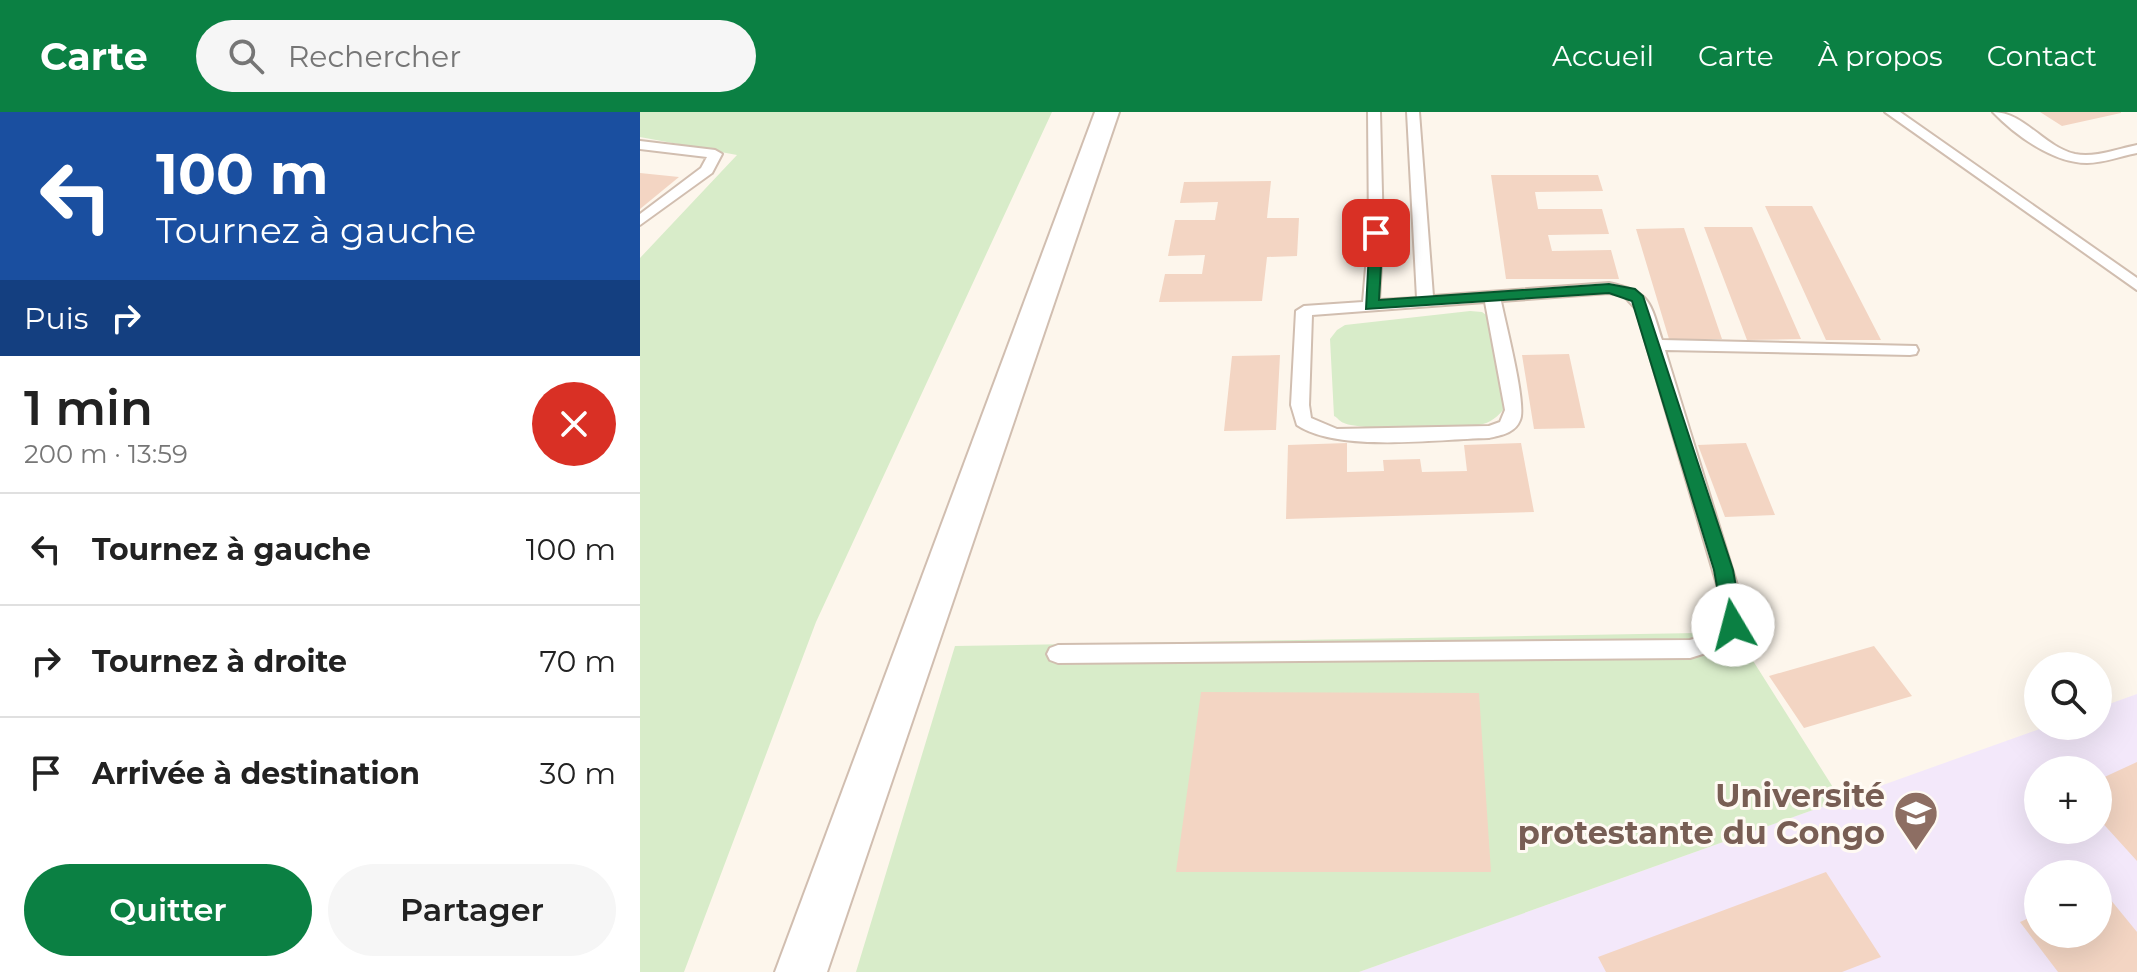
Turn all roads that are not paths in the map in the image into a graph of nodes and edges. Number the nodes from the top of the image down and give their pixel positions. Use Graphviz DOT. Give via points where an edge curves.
graph roads {
  1 [pos="1107,112"];
  2 [pos="1374,112"];
  3 [pos="1413,112"];
  4 [pos="1891,112"];
  5 [pos="1999,112"];
  6 [pos="640,145"];
  7 [pos="2137,149"];
  8 [pos="640,221"];
  9 [pos="2137,285"];
  10 [pos="1492,296"];
  11 [pos="1425,301"];
  12 [pos="1371,305"];
  13 [pos="1653,345"];
  14 [pos="1910,350"];
  15 [pos="1058,654"];
  16 [pos="801,972"];
  1 -- 16 [label="street"];
  2 -- 12 [label="lane"];
  3 -- 11 [label="lane"];
  4 -- 9 [label="lane"];
  5 -- 7 [label="lane" via="2076,158"];
  6 -- 8 [label="lane" via="715,154 707,170"];
  10 -- 11 [label="lane"];
  10 -- 12 [label="lane" via="1514,410 1505,429 1337,435 1317,430 1303,421 1300,405 1304,311"];
  10 -- 13 [label="lane" via="1620,290 1638,299"];
  11 -- 12 [label="lane"];
  13 -- 14 [label="lane"];
  13 -- 15 [label="lane" via="1731,598 1733,625 1717,641 1690,649"];
}
